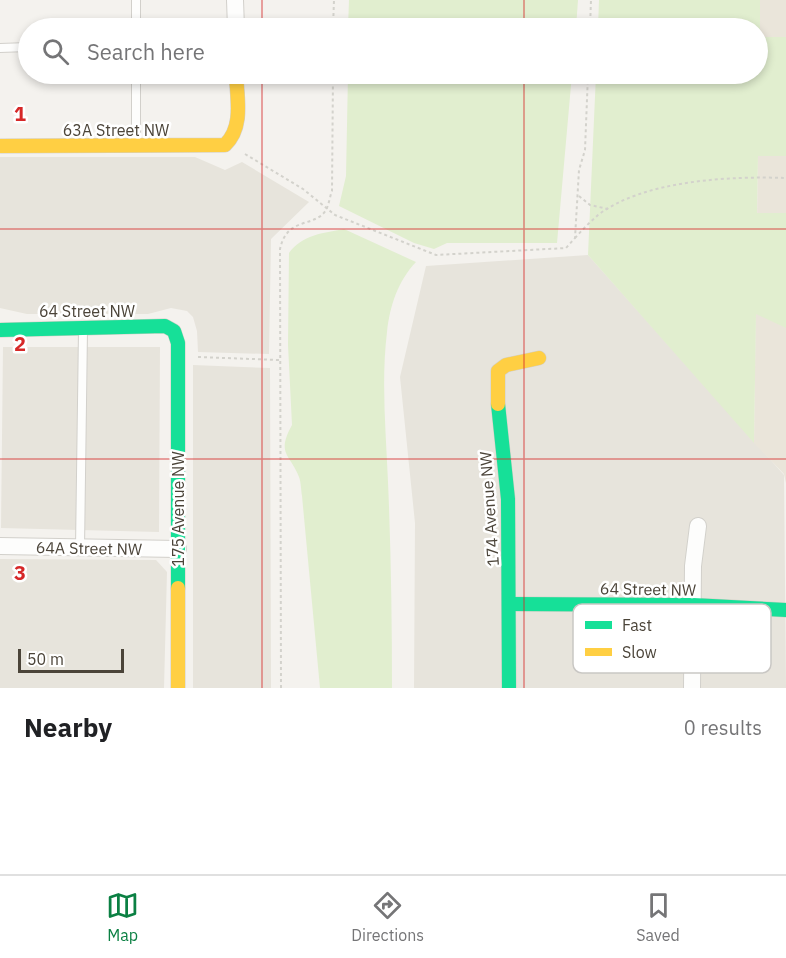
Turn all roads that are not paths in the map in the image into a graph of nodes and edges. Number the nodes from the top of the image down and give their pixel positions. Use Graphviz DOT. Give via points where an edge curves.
graph roads {
  1 [pos="136,0"];
  2 [pos="236,0"];
  3 [pos="136,18"];
  4 [pos="236,18"];
  5 [pos="18,47"];
  6 [pos="0,48"];
  7 [pos="136,84"];
  8 [pos="236,84"];
  9 [pos="0,146"];
  10 [pos="136,147"];
  11 [pos="83,327"];
  12 [pos="0,330"];
  13 [pos="174,331"];
  14 [pos="539,358"];
  15 [pos="698,526"];
  16 [pos="0,546"];
  17 [pos="80,549"];
  18 [pos="178,549"];
  19 [pos="510,604"];
  20 [pos="573,604"];
  21 [pos="693,604"];
  22 [pos="771,609"];
  23 [pos="786,610"];
  24 [pos="692,673"];
  25 [pos="178,688"];
  26 [pos="509,688"];
  27 [pos="692,688"];
  1 -- 3 [label="lane"];
  2 -- 4 [label="street"];
  5 -- 6 [label="lane"];
  7 -- 10 [label="lane"];
  8 -- 10 [label="street, 63A Street NW" via="236,129 231,141 215,147"];
  9 -- 10 [label="street, 63A Street NW"];
  11 -- 12 [label="street, 64 Street NW"];
  11 -- 13 [label="street, 64 Street NW" via="165,326"];
  11 -- 17 [label="lane"];
  13 -- 18 [label="street, 175 Avenue NW" via="178,343"];
  14 -- 19 [label="street, 174 Avenue NW" via="506,365 498,371 496,388 508,499"];
  15 -- 21 [label="street"];
  16 -- 17 [label="street, 64A Street NW"];
  17 -- 18 [label="street, 64A Street NW"];
  18 -- 25 [label="street, 175 Avenue NW"];
  19 -- 20 [label="street, 64 Street NW"];
  19 -- 26 [label="street, 174 Avenue NW"];
  22 -- 23 [label="street, 64 Street NW"];
  24 -- 27 [label="street"];
}
